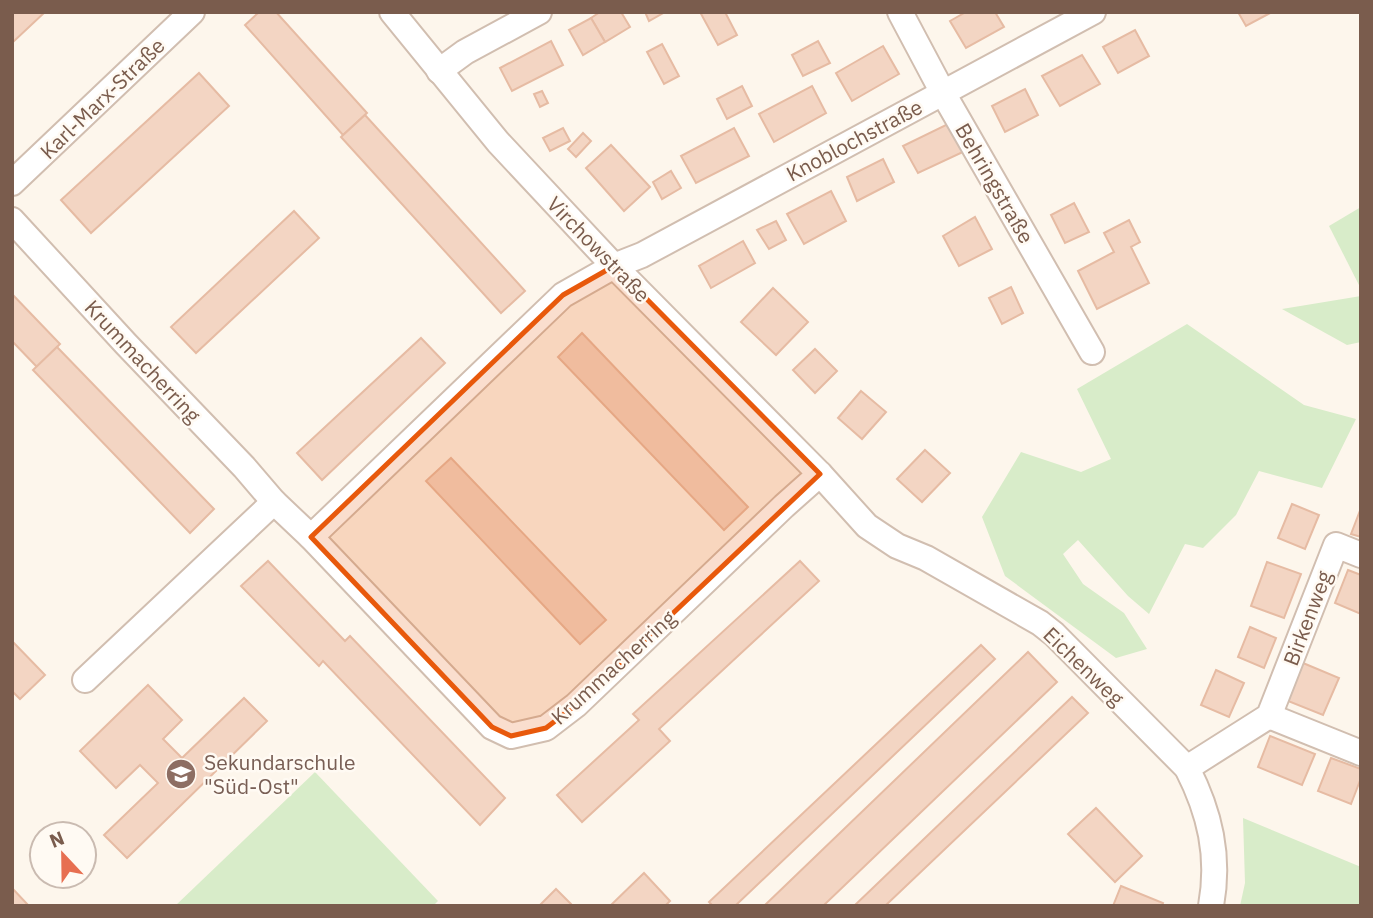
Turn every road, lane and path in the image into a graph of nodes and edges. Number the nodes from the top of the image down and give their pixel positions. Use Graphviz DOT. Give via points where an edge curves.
graph roads {
  1 [pos="192,12"];
  2 [pos="392,12"];
  3 [pos="539,12"];
  4 [pos="900,12"];
  5 [pos="1093,12"];
  6 [pos="439,71"];
  7 [pos="943,93"];
  8 [pos="12,183"];
  9 [pos="12,220"];
  10 [pos="614,266"];
  11 [pos="1092,352"];
  12 [pos="820,474"];
  13 [pos="274,502"];
  14 [pos="311,537"];
  15 [pos="1361,555"];
  16 [pos="85,680"];
  17 [pos="1269,716"];
  18 [pos="1361,753"];
  19 [pos="1187,768"];
  20 [pos="1211,906"];
  1 -- 8 [label="street, Karl-Marx-Straße"];
  2 -- 6 [label="street, Virchowstraße"];
  3 -- 6 [label="street"];
  4 -- 7 [label="street, Behringstraße"];
  5 -- 7 [label="street, Knoblochstraße"];
  6 -- 10 [label="street, Virchowstraße" via="498,142"];
  7 -- 10 [label="street, Knoblochstraße"];
  7 -- 11 [label="street, Behringstraße"];
  9 -- 13 [label="street, Krummacherring"];
  10 -- 12 [label="street, Virchowstraße"];
  10 -- 14 [label="street" via="563,295"];
  12 -- 14 [label="street, Krummacherring" via="576,705 545,729 511,736 492,727"];
  12 -- 19 [label="street, Eichenweg" via="867,526 1054,634"];
  13 -- 14 [label="street, Krummacherring"];
  13 -- 16 [label="street"];
  15 -- 17 [label="street, Birkenweg" via="1336,545"];
  17 -- 18 [label="street"];
  17 -- 19 [label="street"];
  19 -- 20 [label="street, Eichenweg" via="1209,819 1215,884"];
}
